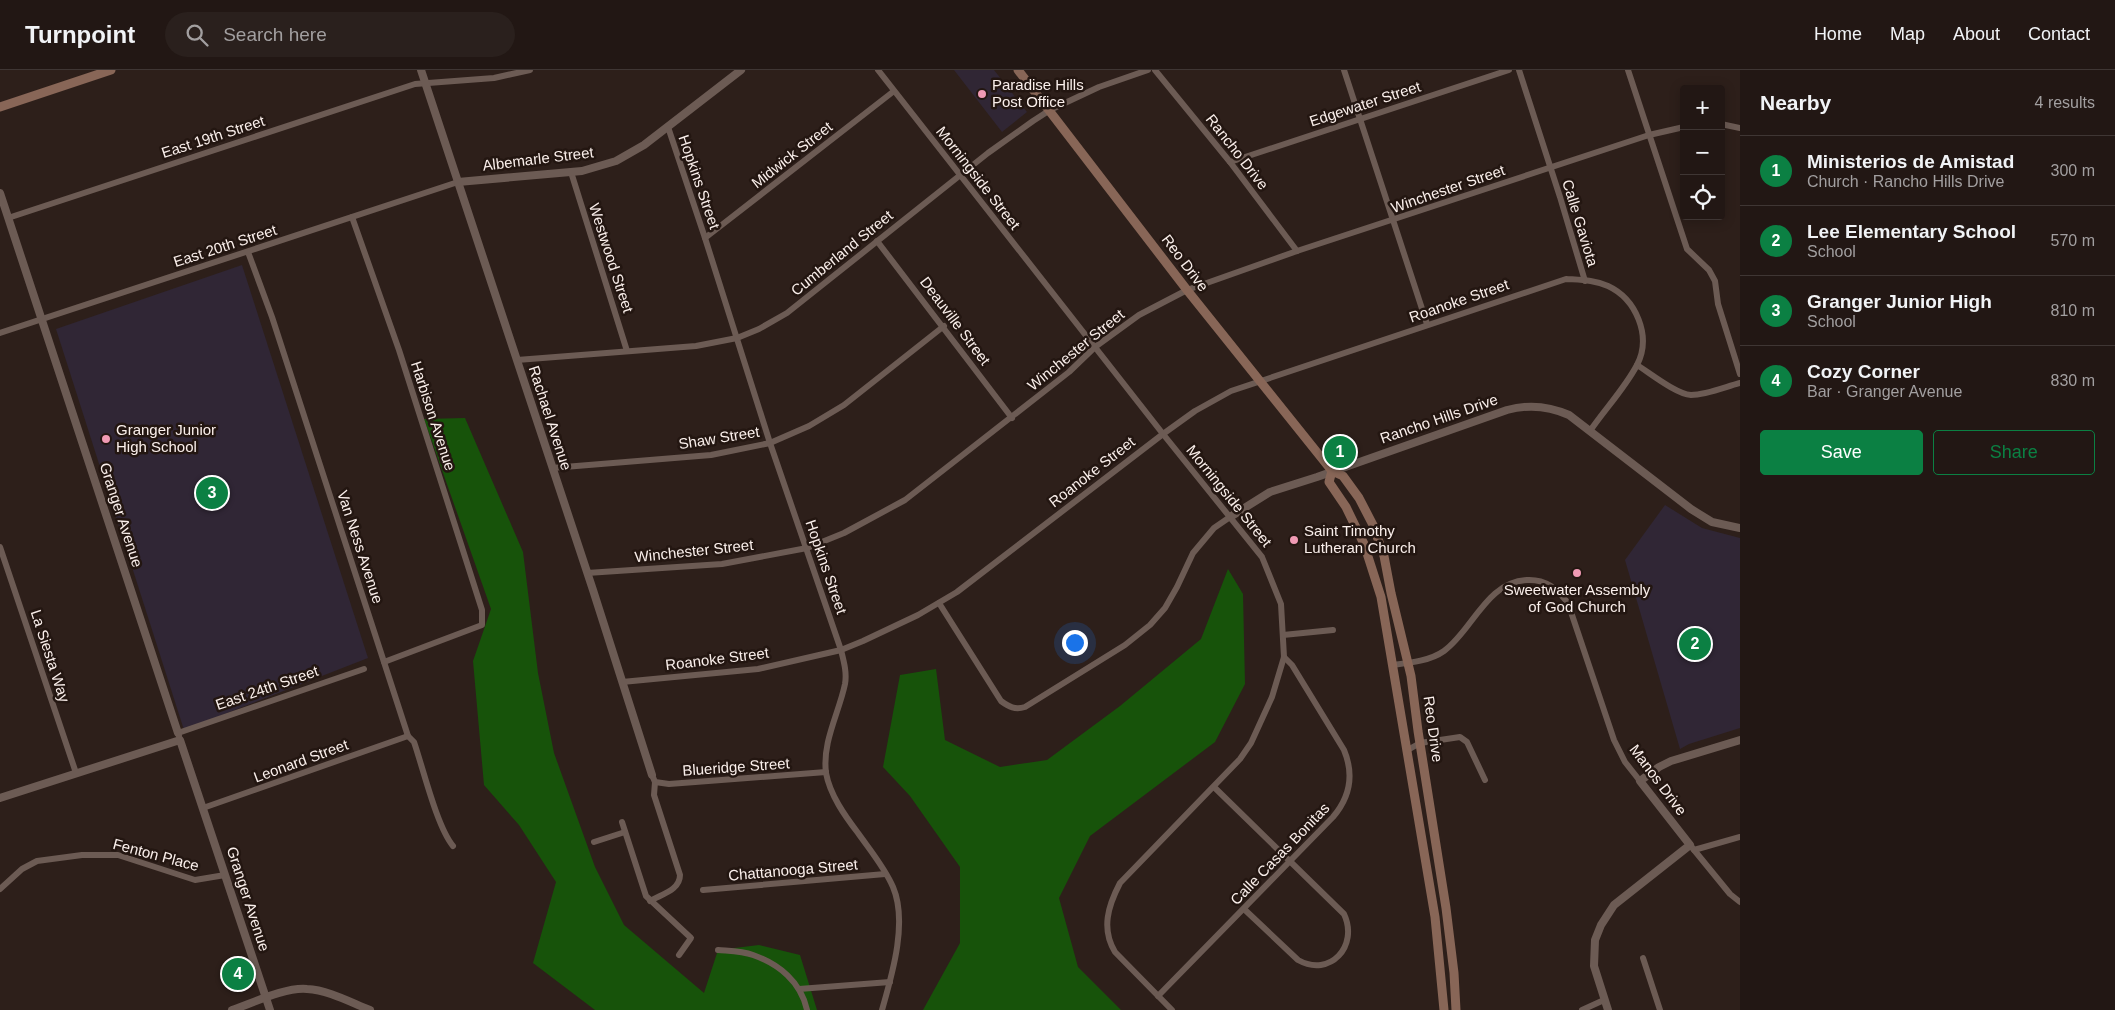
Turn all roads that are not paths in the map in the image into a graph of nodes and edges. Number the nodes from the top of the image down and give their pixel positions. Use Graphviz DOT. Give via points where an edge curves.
graph roads {
  1 [pos="111,70"];
  2 [pos="421,70"];
  3 [pos="530,70"];
  4 [pos="741,70"];
  5 [pos="878,70"];
  6 [pos="1018,70"];
  7 [pos="1148,70"];
  8 [pos="1155,70"];
  9 [pos="1344,70"];
  10 [pos="1509,70"];
  11 [pos="1519,70"];
  12 [pos="1628,70"];
  13 [pos="425,83"];
  14 [pos="894,91"];
  15 [pos="0,107"];
  16 [pos="1050,110"];
  17 [pos="1360,118"];
  18 [pos="1725,125"];
  19 [pos="668,127"];
  20 [pos="1680,127"];
  21 [pos="1740,128"];
  22 [pos="1649,135"];
  23 [pos="1230,162"];
  24 [pos="1550,168"];
  25 [pos="571,172"];
  26 [pos="960,175"];
  27 [pos="458,182"];
  28 [pos="0,193"];
  29 [pos="352,217"];
  30 [pos="8,218"];
  31 [pos="1393,221"];
  32 [pos="705,238"];
  33 [pos="877,241"];
  34 [pos="1297,251"];
  35 [pos="248,252"];
  36 [pos="1585,280"];
  37 [pos="1187,290"];
  38 [pos="41,319"];
  39 [pos="1427,324"];
  40 [pos="944,326"];
  41 [pos="0,333"];
  42 [pos="737,338"];
  43 [pos="1095,347"];
  44 [pos="627,351"];
  45 [pos="517,360"];
  46 [pos="1637,365"];
  47 [pos="1740,374"];
  48 [pos="1260,381"];
  49 [pos="1740,383"];
  50 [pos="1012,418"];
  51 [pos="1590,430"];
  52 [pos="1163,434"];
  53 [pos="770,443"];
  54 [pos="552,468"];
  55 [pos="1332,471"];
  56 [pos="1230,517"];
  57 [pos="1740,528"];
  58 [pos="0,546"];
  59 [pos="807,548"];
  60 [pos="588,573"];
  61 [pos="939,603"];
  62 [pos="1333,630"];
  63 [pos="1283,635"];
  64 [pos="841,650"];
  65 [pos="1284,657"];
  66 [pos="384,662"];
  67 [pos="1408,663"];
  68 [pos="1392,665"];
  69 [pos="364,669"];
  70 [pos="622,682"];
  71 [pos="179,736"];
  72 [pos="408,736"];
  73 [pos="1740,740"];
  74 [pos="1420,743"];
  75 [pos="1406,752"];
  76 [pos="826,772"];
  77 [pos="76,773"];
  78 [pos="654,778"];
  79 [pos="1485,780"];
  80 [pos="1640,781"];
  81 [pos="1214,787"];
  82 [pos="0,798"];
  83 [pos="203,808"];
  84 [pos="622,822"];
  85 [pos="624,832"];
  86 [pos="1740,837"];
  87 [pos="594,842"];
  88 [pos="453,846"];
  89 [pos="1692,848"];
  90 [pos="1291,861"];
  91 [pos="886,874"];
  92 [pos="225,875"];
  93 [pos="0,889"];
  94 [pos="703,890"];
  95 [pos="650,901"];
  96 [pos="1740,902"];
  97 [pos="1244,909"];
  98 [pos="718,950"];
  99 [pos="679,955"];
  100 [pos="1643,958"];
  101 [pos="890,982"];
  102 [pos="799,989"];
  103 [pos="1158,996"];
  104 [pos="266,998"];
  105 [pos="1604,1000"];
  106 [pos="232,1010"];
  107 [pos="270,1010"];
  108 [pos="370,1010"];
  109 [pos="807,1010"];
  110 [pos="882,1010"];
  111 [pos="1172,1010"];
  112 [pos="1444,1010"];
  113 [pos="1456,1010"];
  114 [pos="1582,1010"];
  115 [pos="1608,1010"];
  116 [pos="1660,1010"];
  1 -- 15 [label="main road"];
  2 -- 13 [label="street, Rachael Avenue"];
  3 -- 13 [label="street, East 19th Street" via="494,78"];
  4 -- 19 [label="street, Albemarle Street"];
  5 -- 14 [label="street, Morningside Street"];
  6 -- 16 [label="main road, Reo Drive"];
  7 -- 16 [label="street, Cumberland Street" via="1099,87"];
  8 -- 23 [label="street, Rancho Drive"];
  9 -- 17 [label="street"];
  10 -- 17 [label="street, Edgewater Street"];
  11 -- 24 [label="street, Calle Gaviota"];
  12 -- 22 [label="street"];
  13 -- 27 [label="street, Rachael Avenue"];
  13 -- 30 [label="street, East 19th Street"];
  14 -- 26 [label="street, Morningside Street"];
  14 -- 32 [label="street, Midwick Street"];
  16 -- 26 [label="street, Cumberland Street"];
  16 -- 37 [label="main road, Reo Drive"];
  17 -- 23 [label="street, Edgewater Street"];
  17 -- 31 [label="street"];
  18 -- 21 [label="street"];
  19 -- 25 [label="street, Albemarle Street" via="616,161"];
  19 -- 32 [label="street, Hopkins Street"];
  20 -- 22 [label="street, Winchester Street"];
  22 -- 24 [label="street, Winchester Street"];
  22 -- 47 [label="street" via="1687,249 1709,270 1715,281 1718,304"];
  23 -- 34 [label="street, Rancho Drive"];
  24 -- 31 [label="street, Winchester Street"];
  24 -- 36 [label="street, Calle Gaviota"];
  25 -- 27 [label="street, Albemarle Street"];
  25 -- 44 [label="street, Westwood Street"];
  26 -- 33 [label="street, Cumberland Street"];
  26 -- 43 [label="street, Morningside Street"];
  27 -- 29 [label="street, East 20th Street"];
  27 -- 45 [label="street, Rachael Avenue"];
  28 -- 30 [label="street, Granger Avenue"];
  29 -- 35 [label="street, East 20th Street"];
  29 -- 66 [label="street, Harbison Avenue" via="399,350 482,610 482,625"];
  30 -- 38 [label="street, Granger Avenue"];
  31 -- 34 [label="street, Winchester Street"];
  31 -- 39 [label="street"];
  32 -- 42 [label="street, Hopkins Street"];
  33 -- 40 [label="street, Deauville Street"];
  33 -- 42 [label="street, Cumberland Street" via="787,313"];
  34 -- 37 [label="street, Winchester Street"];
  35 -- 38 [label="street, East 20th Street"];
  35 -- 66 [label="street, Van Ness Avenue"];
  36 -- 39 [label="street, Roanoke Street" via="1566,279"];
  36 -- 46 [label="street, Calle Gaviota" via="1608,286 1632,307 1642,336"];
  37 -- 43 [label="street, Winchester Street" via="1139,315"];
  37 -- 48 [label="main road, Reo Drive"];
  38 -- 41 [label="street, East 20th Street"];
  38 -- 71 [label="street, Granger Avenue"];
  39 -- 48 [label="street, Roanoke Street"];
  40 -- 50 [label="street, Deauville Street"];
  40 -- 53 [label="street, Shaw Street" via="844,405 809,426"];
  42 -- 44 [label="street, Cumberland Street" via="696,346"];
  42 -- 53 [label="street, Hopkins Street"];
  43 -- 50 [label="street, Winchester Street"];
  43 -- 52 [label="street, Morningside Street"];
  44 -- 45 [label="street, Cumberland Street"];
  45 -- 54 [label="street, Rachael Avenue"];
  46 -- 49 [label="street" via="1689,395"];
  46 -- 51 [label="street, Calle Gaviota"];
  48 -- 52 [label="street, Roanoke Street" via="1231,391"];
  48 -- 55 [label="main road, Reo Drive"];
  50 -- 59 [label="street, Winchester Street" via="905,500 855,528"];
  51 -- 55 [label="street, Rancho Hills Drive" via="1554,409 1539,406 1515,408"];
  51 -- 57 [label="street, Rancho Hills Drive" via="1691,509 1712,522"];
  52 -- 56 [label="street, Morningside Street"];
  52 -- 61 [label="street, Roanoke Street"];
  53 -- 54 [label="street, Shaw Street" via="712,455"];
  53 -- 59 [label="street, Hopkins Street"];
  54 -- 60 [label="street, Rachael Avenue"];
  55 -- 56 [label="street, Rancho Hills Drive" via="1270,492"];
  55 -- 67 [label="main road, Reo Drive" via="1343,476 1373,524 1384,556"];
  55 -- 68 [label="main road, Reo Drive" via="1329,482 1359,532 1373,568"];
  56 -- 61 [label="street, Rancho Hills Drive" via="1214,528 1193,553 1165,608 1150,625 1125,645 1025,707 1009,707 998,696"];
  56 -- 63 [label="street, Morningside Street" via="1262,557 1281,604"];
  58 -- 77 [label="street, La Siesta Way"];
  59 -- 60 [label="street, Winchester Street" via="722,564"];
  59 -- 64 [label="street, Hopkins Street"];
  60 -- 70 [label="street, Rachael Avenue"];
  61 -- 64 [label="street, Roanoke Street"];
  62 -- 63 [label="street"];
  63 -- 65 [label="street, Morningside Street"];
  64 -- 70 [label="street, Roanoke Street" via="758,669"];
  64 -- 76 [label="street, Hopkins Street" via="845,683 827,750"];
  65 -- 81 [label="street, Morningside Street" via="1272,697 1251,743"];
  65 -- 90 [label="street, Calle Casas Bonitas" via="1344,750 1350,777 1346,798 1338,811"];
  66 -- 72 [label="street, Van Ness Avenue"];
  67 -- 68 [label="street"];
  67 -- 74 [label="main road, Reo Drive"];
  67 -- 80 [label="street, Manos Drive" via="1446,649 1502,587 1520,580 1542,582 1558,590 1568,603 1614,740"];
  68 -- 75 [label="main road, Reo Drive"];
  69 -- 71 [label="street, East 24th Street"];
  70 -- 78 [label="street, Rachael Avenue"];
  71 -- 77 [label="street, East 24th Street"];
  71 -- 83 [label="street, Granger Avenue"];
  72 -- 83 [label="street, Leonard Street"];
  72 -- 88 [label="street, Van Ness Avenue" via="414,742 438,817"];
  73 -- 80 [label="street" via="1671,761"];
  74 -- 75 [label="street"];
  74 -- 79 [label="street" via="1460,737 1467,742"];
  74 -- 113 [label="main road, Reo Drive" via="1446,908"];
  75 -- 112 [label="main road, Reo Drive" via="1435,917"];
  76 -- 78 [label="street, Blueridge Street" via="668,784"];
  76 -- 91 [label="street, Hopkins Street" via="844,813"];
  77 -- 82 [label="street, East 24th Street"];
  78 -- 95 [label="street" via="654,795 680,882"];
  80 -- 89 [label="street, Manos Drive"];
  81 -- 90 [label="street"];
  81 -- 103 [label="street, Morningside Street" via="1120,883 1110,903 1106,919 1112,947"];
  83 -- 92 [label="street, Granger Avenue"];
  84 -- 85 [label="street"];
  85 -- 87 [label="street"];
  85 -- 95 [label="street"];
  86 -- 89 [label="street"];
  89 -- 96 [label="street, Manos Drive"];
  89 -- 105 [label="street" via="1614,905 1604,918 1595,940 1594,957"];
  90 -- 97 [label="street, Calle Casas Bonitas"];
  90 -- 97 [label="street" via="1344,914 1349,934 1340,954 1324,964 1303,963"];
  91 -- 94 [label="street, Chattanooga Street"];
  91 -- 101 [label="street, Hopkins Street" via="895,892 900,920"];
  92 -- 93 [label="street, Fenton Place" via="195,880 127,857 100,854 38,862 22,869"];
  92 -- 104 [label="street, Granger Avenue"];
  95 -- 99 [label="street" via="691,938"];
  97 -- 103 [label="street, Calle Casas Bonitas"];
  98 -- 102 [label="street" via="751,954 764,960 785,972"];
  100 -- 116 [label="street"];
  101 -- 102 [label="street"];
  101 -- 110 [label="street, Hopkins Street"];
  102 -- 109 [label="street"];
  103 -- 111 [label="street, Morningside Street"];
  104 -- 106 [label="street"];
  104 -- 107 [label="street, Granger Avenue"];
  104 -- 108 [label="street" via="306,988"];
  105 -- 114 [label="street"];
  105 -- 115 [label="street"];
}
